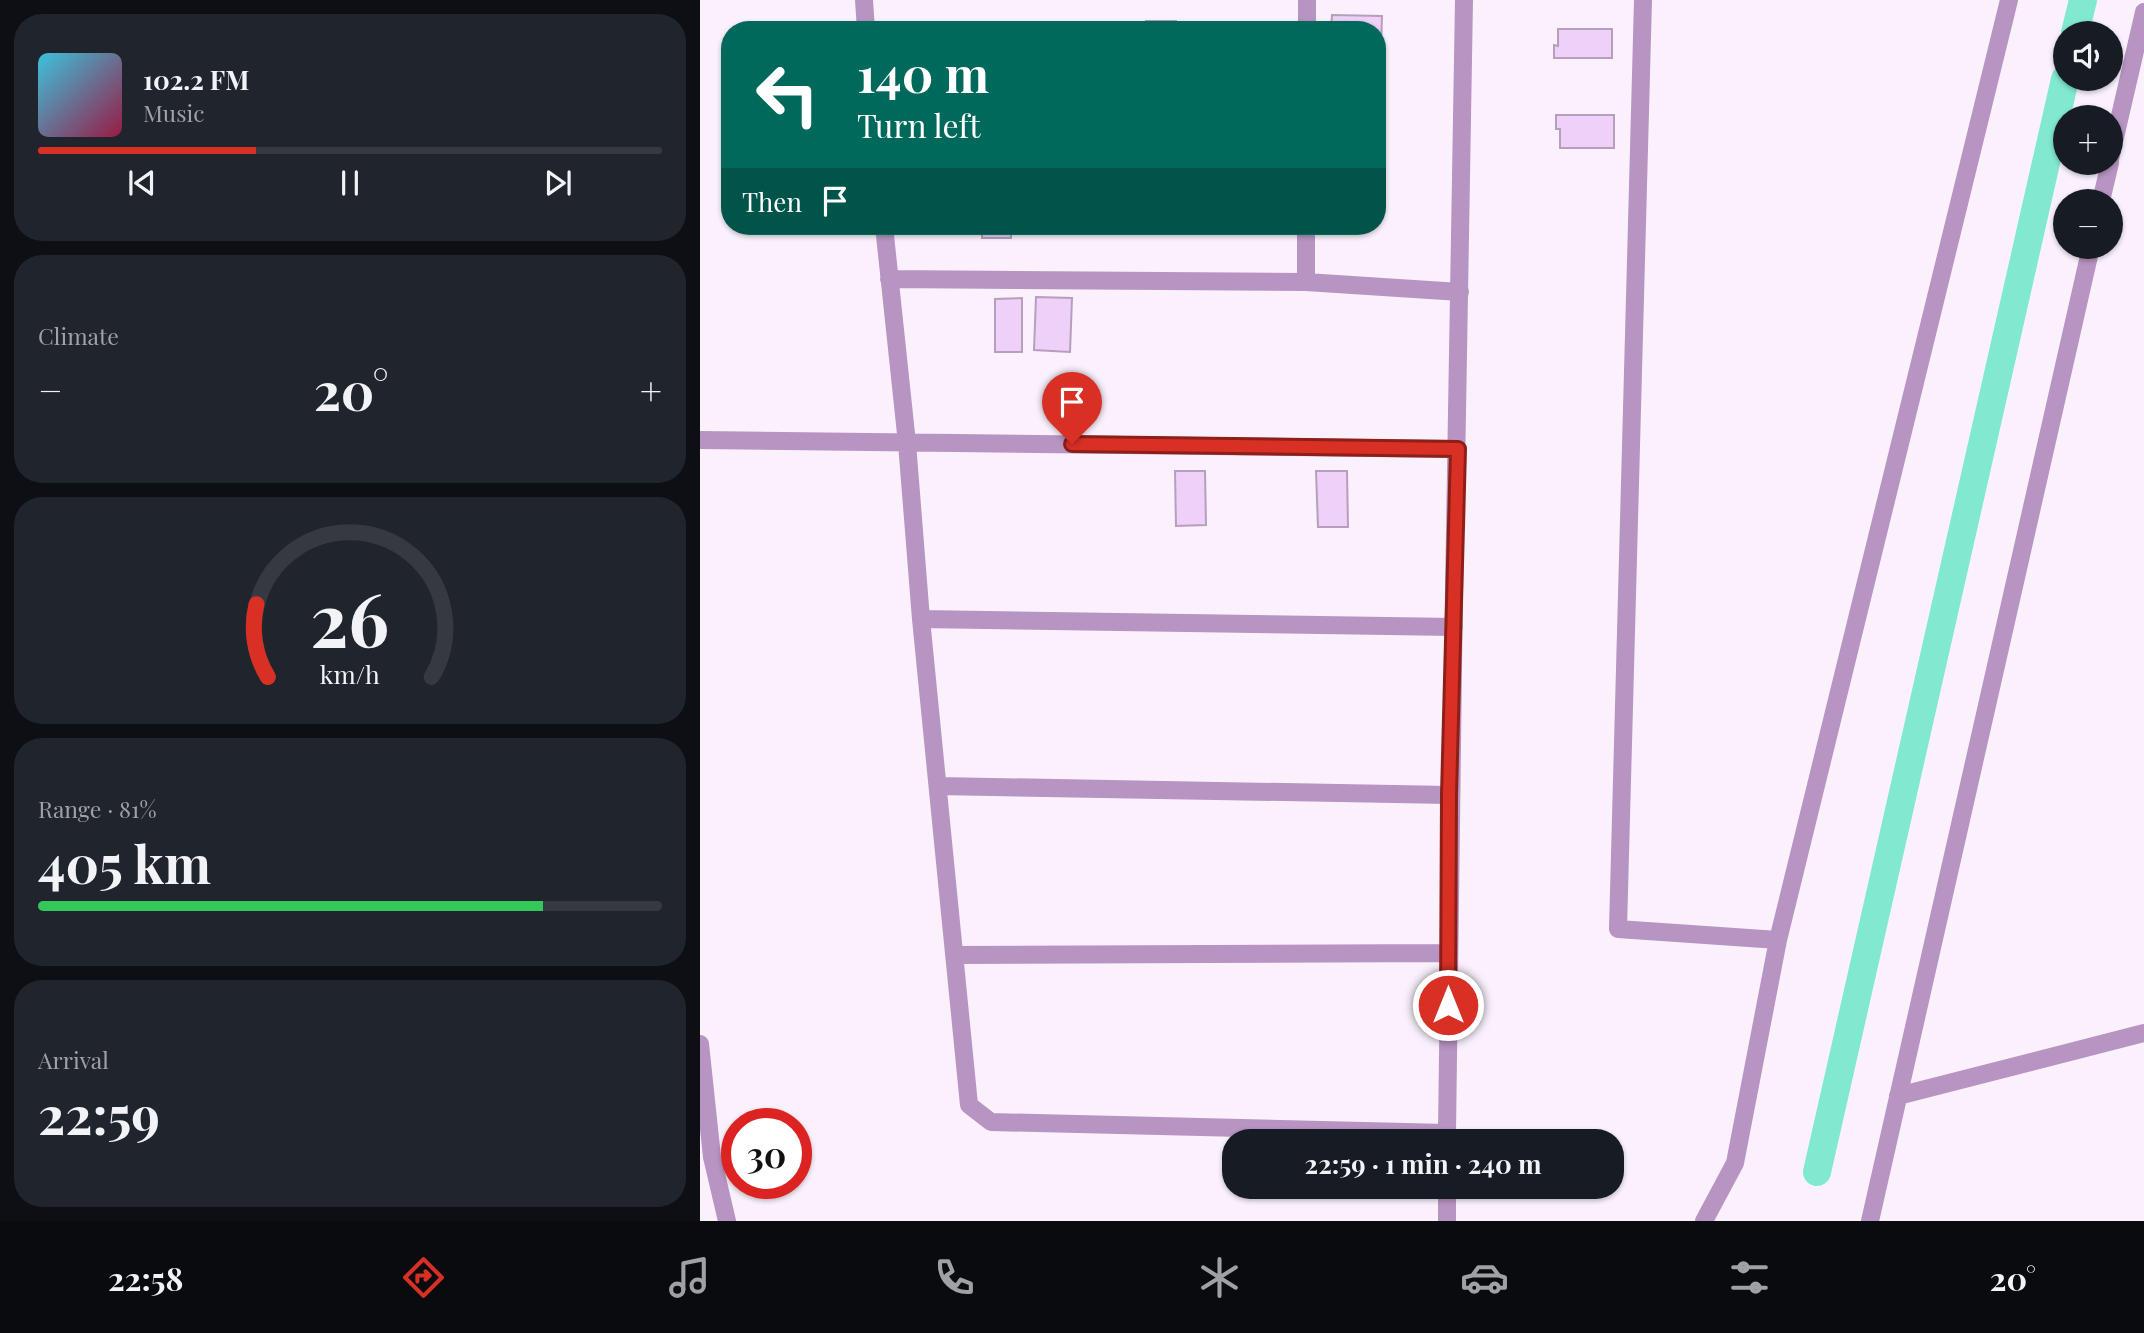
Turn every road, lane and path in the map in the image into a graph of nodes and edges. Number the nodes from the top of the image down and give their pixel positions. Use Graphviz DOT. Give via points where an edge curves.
graph roads {
  1 [pos="864,0"];
  2 [pos="1307,0"];
  3 [pos="1464,0"];
  4 [pos="1643,0"];
  5 [pos="2009,0"];
  6 [pos="2144,12"];
  7 [pos="865,21"];
  8 [pos="1307,21"];
  9 [pos="2123,105"];
  10 [pos="885,235"];
  11 [pos="1306,235"];
  12 [pos="2088,259"];
  13 [pos="889,279"];
  14 [pos="1306,282"];
  15 [pos="1460,292"];
  16 [pos="700,440"];
  17 [pos="907,443"];
  18 [pos="1458,449"];
  19 [pos="922,619"];
  20 [pos="1454,627"];
  21 [pos="938,786"];
  22 [pos="1449,795"];
  23 [pos="1778,940"];
  24 [pos="1448,953"];
  25 [pos="955,955"];
  26 [pos="2144,1033"];
  27 [pos="700,1044"];
  28 [pos="1898,1096"];
  29 [pos="1447,1129"];
  30 [pos="1222,1130"];
  31 [pos="1447,1199"];
  32 [pos="727,1221"];
  33 [pos="1447,1221"];
  34 [pos="1704,1221"];
  35 [pos="1870,1221"];
  1 -- 7 [label="street"];
  2 -- 8 [label="street"];
  3 -- 15 [label="street"];
  4 -- 23 [label="street" via="1618,929"];
  5 -- 23 [label="street"];
  6 -- 9 [label="street"];
  10 -- 13 [label="street"];
  11 -- 14 [label="street"];
  12 -- 28 [label="street"];
  13 -- 14 [label="street"];
  13 -- 17 [label="street"];
  14 -- 15 [label="street"];
  15 -- 18 [label="street"];
  16 -- 17 [label="street"];
  17 -- 18 [label="street"];
  17 -- 19 [label="street"];
  18 -- 20 [label="street"];
  19 -- 20 [label="street"];
  19 -- 21 [label="street"];
  20 -- 22 [label="street"];
  21 -- 22 [label="street"];
  21 -- 25 [label="street"];
  22 -- 24 [label="street"];
  23 -- 34 [label="street" via="1735,1163"];
  24 -- 25 [label="street"];
  24 -- 29 [label="street"];
  25 -- 30 [label="street" via="968,1105 991,1122"];
  26 -- 28 [label="street"];
  27 -- 32 [label="street" via="712,1157"];
  28 -- 35 [label="street"];
  31 -- 33 [label="street"];
}
